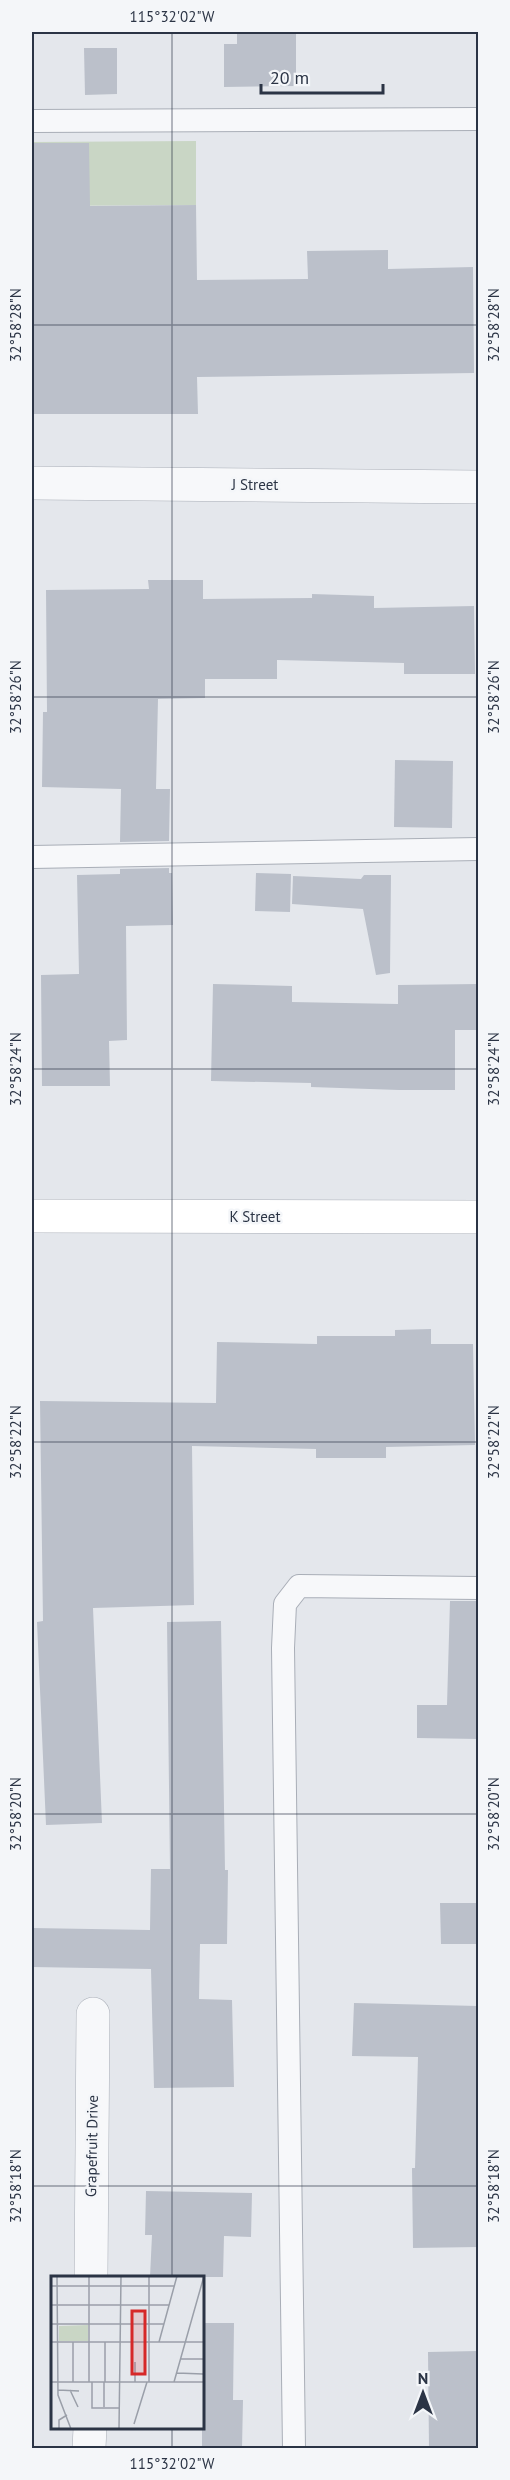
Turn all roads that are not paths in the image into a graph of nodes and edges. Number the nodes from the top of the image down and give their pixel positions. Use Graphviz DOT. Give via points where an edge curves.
graph roads {
  1 [pos="478,119"];
  2 [pos="32,121"];
  3 [pos="32,483"];
  4 [pos="478,487"];
  5 [pos="478,849"];
  6 [pos="32,857"];
  7 [pos="32,1216"];
  8 [pos="478,1217"];
  9 [pos="478,1588"];
  10 [pos="93,2014"];
  11 [pos="91,2276"];
  12 [pos="90,2429"];
  13 [pos="89,2448"];
  14 [pos="294,2448"];
  1 -- 2 [label="lane"];
  3 -- 4 [label="street, J Street"];
  5 -- 6 [label="lane"];
  7 -- 8 [label="street, K Street"];
  9 -- 14 [label="lane" via="299,1586 285,1604"];
  10 -- 11 [label="street, Grapefruit Drive"];
  12 -- 13 [label="street"];
}
